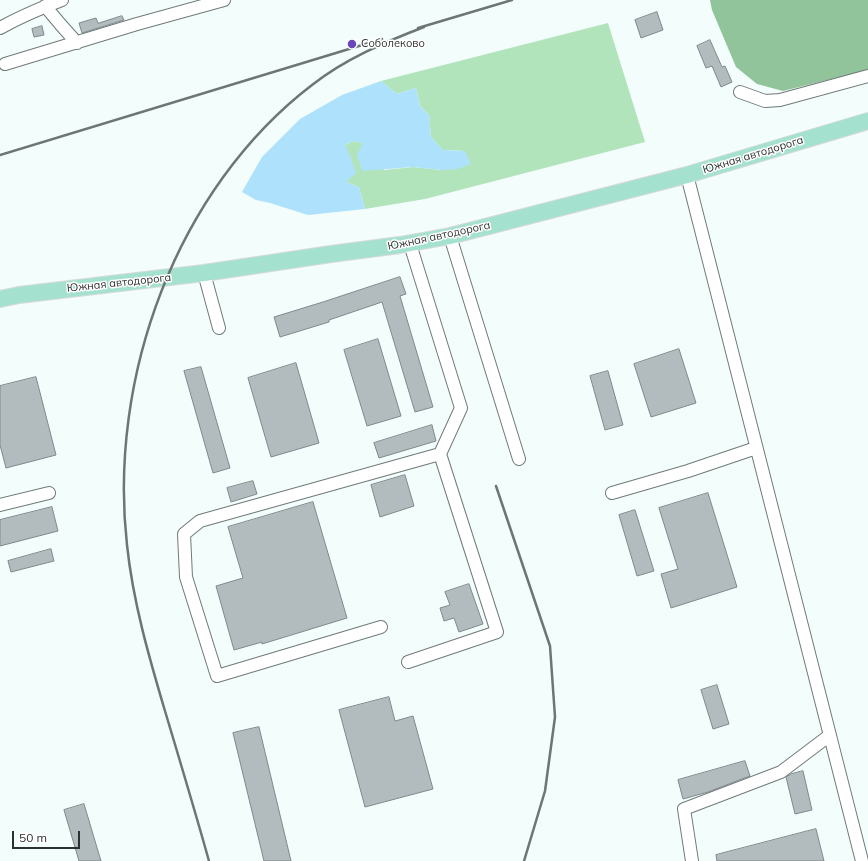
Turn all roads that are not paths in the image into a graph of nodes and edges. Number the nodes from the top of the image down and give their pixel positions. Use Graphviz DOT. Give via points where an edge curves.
graph roads {
  1 [pos="62,0"];
  2 [pos="224,0"];
  3 [pos="45,6"];
  4 [pos="0,28"];
  5 [pos="77,43"];
  6 [pos="5,64"];
  7 [pos="868,76"];
  8 [pos="740,92"];
  9 [pos="868,121"];
  10 [pos="687,175"];
  11 [pos="450,236"];
  12 [pos="410,244"];
  13 [pos="204,273"];
  14 [pos="0,299"];
  15 [pos="219,328"];
  16 [pos="756,448"];
  17 [pos="440,454"];
  18 [pos="519,460"];
  19 [pos="50,493"];
  20 [pos="612,493"];
  21 [pos="0,505"];
  22 [pos="381,627"];
  23 [pos="408,662"];
  24 [pos="830,735"];
  25 [pos="692,861"];
  26 [pos="862,861"];
  1 -- 3 [label="street"];
  2 -- 5 [label="street"];
  3 -- 4 [label="street"];
  3 -- 5 [label="street"];
  5 -- 6 [label="street"];
  7 -- 8 [label="street" via="780,100 765,101"];
  9 -- 10 [label="main road, Южная автодорога"];
  10 -- 11 [label="main road, Южная автодорога"];
  10 -- 16 [label="street"];
  11 -- 12 [label="main road, Южная автодорога"];
  11 -- 18 [label="street"];
  12 -- 13 [label="main road, Южная автодорога"];
  12 -- 17 [label="street" via="461,408"];
  13 -- 14 [label="main road, Южная автодорога"];
  13 -- 15 [label="street"];
  16 -- 20 [label="street"];
  16 -- 24 [label="street"];
  17 -- 22 [label="street" via="200,521 184,534 186,577 217,676"];
  17 -- 23 [label="street" via="497,632"];
  19 -- 21 [label="street"];
  24 -- 25 [label="street" via="781,772 684,809"];
  24 -- 26 [label="street"];
}
